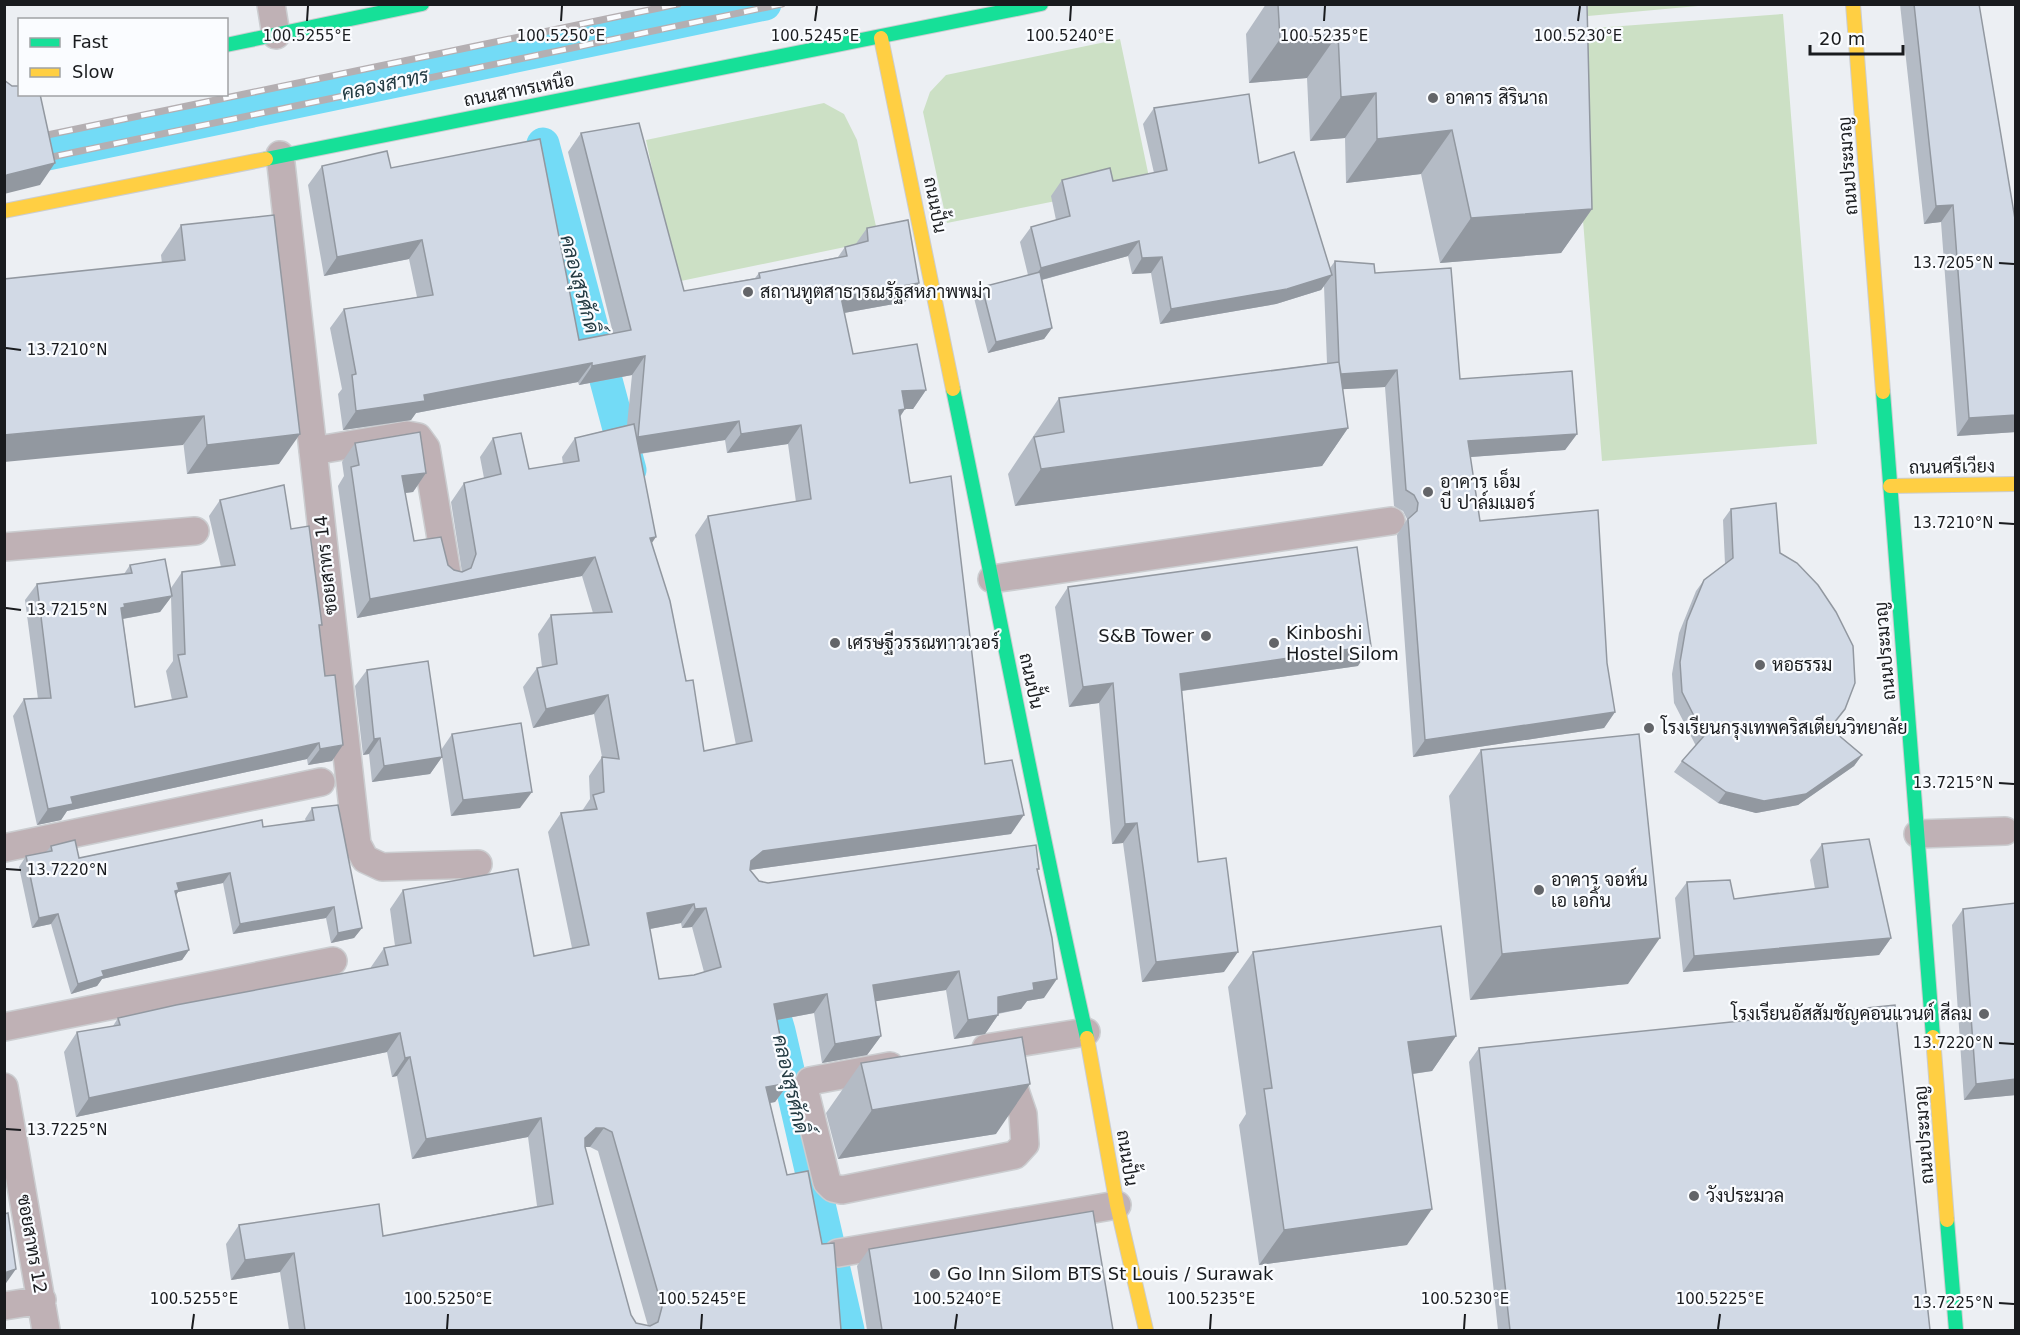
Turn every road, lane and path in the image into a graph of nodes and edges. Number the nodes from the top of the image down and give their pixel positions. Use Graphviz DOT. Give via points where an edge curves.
graph roads {
  1 [pos="271,4"];
  2 [pos="422,4"];
  3 [pos="1041,4"];
  4 [pos="1853,4"];
  5 [pos="276,35"];
  6 [pos="881,38"];
  7 [pos="228,45"];
  8 [pos="280,155"];
  9 [pos="4,212"];
  10 [pos="314,451"];
  11 [pos="2016,484"];
  12 [pos="1890,486"];
  13 [pos="1391,521"];
  14 [pos="195,531"];
  15 [pos="4,547"];
  16 [pos="447,575"];
  17 [pos="992,579"];
  18 [pos="321,782"];
  19 [pos="2006,831"];
  20 [pos="1918,834"];
  21 [pos="4,848"];
  22 [pos="478,864"];
  23 [pos="333,961"];
  24 [pos="4,1027"];
  25 [pos="1086,1032"];
  26 [pos="1000,1046"];
  27 [pos="966,1052"];
  28 [pos="910,1062"];
  29 [pos="5,1091"];
  30 [pos="1117,1205"];
  31 [pos="838,1253"];
  32 [pos="42,1300"];
  33 [pos="4,1305"];
  34 [pos="46,1330"];
  35 [pos="1146,1330"];
  36 [pos="1956,1330"];
  1 -- 5 [label="street"];
  2 -- 5 [label="street"];
  3 -- 6 [label="street, ถนนสาทรเหนือ"];
  4 -- 12 [label="street, ถนนประมวญ"];
  5 -- 7 [label="street"];
  6 -- 8 [label="street, ถนนสาทรเหนือ"];
  6 -- 17 [label="street, ถนนปั้น"];
  8 -- 9 [label="street, ถนนสาทรเหนือ"];
  8 -- 10 [label="street, ซอยสาทร 14"];
  10 -- 16 [label="street" via="407,435 418,437 426,448"];
  10 -- 22 [label="street, ซอยสาทร 14" via="357,844 365,859 382,867"];
  11 -- 12 [label="street, ถนนศรีเวียง"];
  12 -- 20 [label="street, ถนนประมวญ"];
  13 -- 17 [label="street"];
  14 -- 15 [label="street"];
  17 -- 25 [label="street, ถนนปั้น" via="1033,846 1051,880"];
  18 -- 21 [label="street"];
  19 -- 20 [label="street"];
  20 -- 36 [label="street, ถนนประมวญ"];
  23 -- 24 [label="street"];
  25 -- 26 [label="street"];
  25 -- 30 [label="street, ถนนปั้น"];
  26 -- 27 [label="street"];
  26 -- 28 [label="street" via="1023,1114 1025,1144 1015,1155 842,1190 833,1188 827,1182 805,1092 810,1082"];
  29 -- 32 [label="street, ซอยสาทร 12"];
  30 -- 31 [label="street"];
  30 -- 35 [label="street, ถนนปั้น"];
  32 -- 33 [label="street"];
  32 -- 34 [label="street, ซอยสาทร 12"];
}
